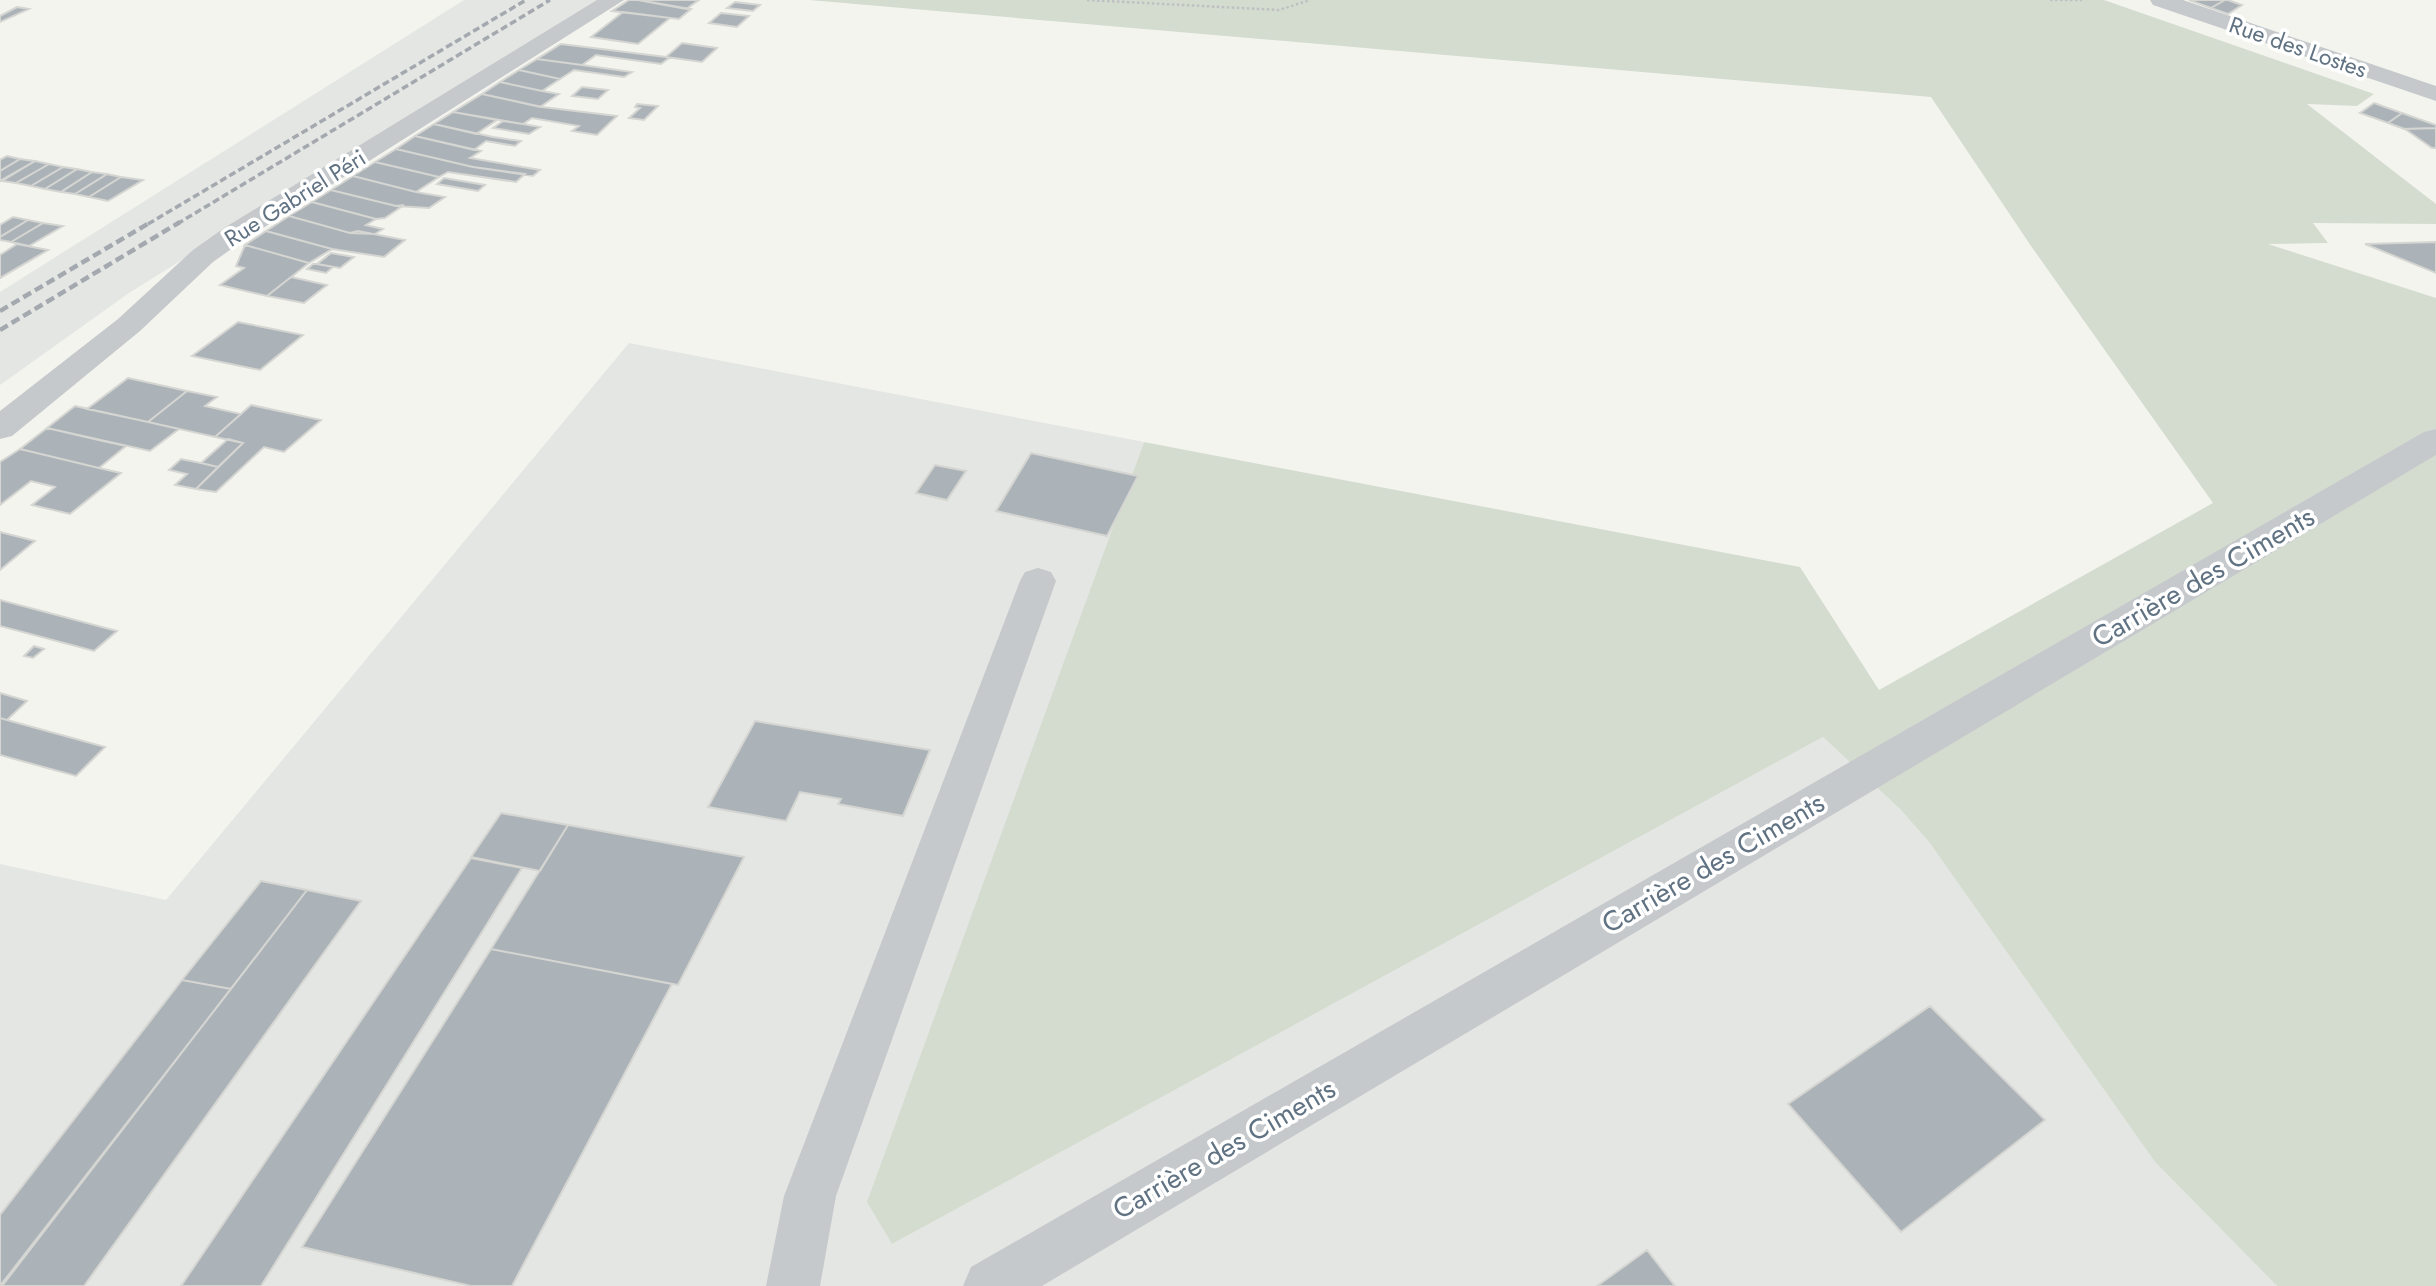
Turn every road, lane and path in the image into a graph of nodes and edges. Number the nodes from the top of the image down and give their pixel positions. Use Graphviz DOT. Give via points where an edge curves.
graph roads {
  1 [pos="613,0"];
  2 [pos="1087,0"];
  3 [pos="1310,0"];
  4 [pos="2050,0"];
  5 [pos="2082,0"];
  6 [pos="2161,0"];
  7 [pos="2436,94"];
  8 [pos="0,428"];
  9 [pos="2436,440"];
  10 [pos="1038,581"];
  11 [pos="793,1286"];
  12 [pos="990,1286"];
  1 -- 8 [label="street, Rue Gabriel Péri" via="234,234 203,256 96,353"];
  2 -- 3 [label="path" via="1279,10"];
  4 -- 5 [label="path"];
  6 -- 7 [label="street, Rue des Lostes"];
  9 -- 12 [label="street, Carrière des Ciments"];
  10 -- 11 [label="street" via="810,1196"];
}
